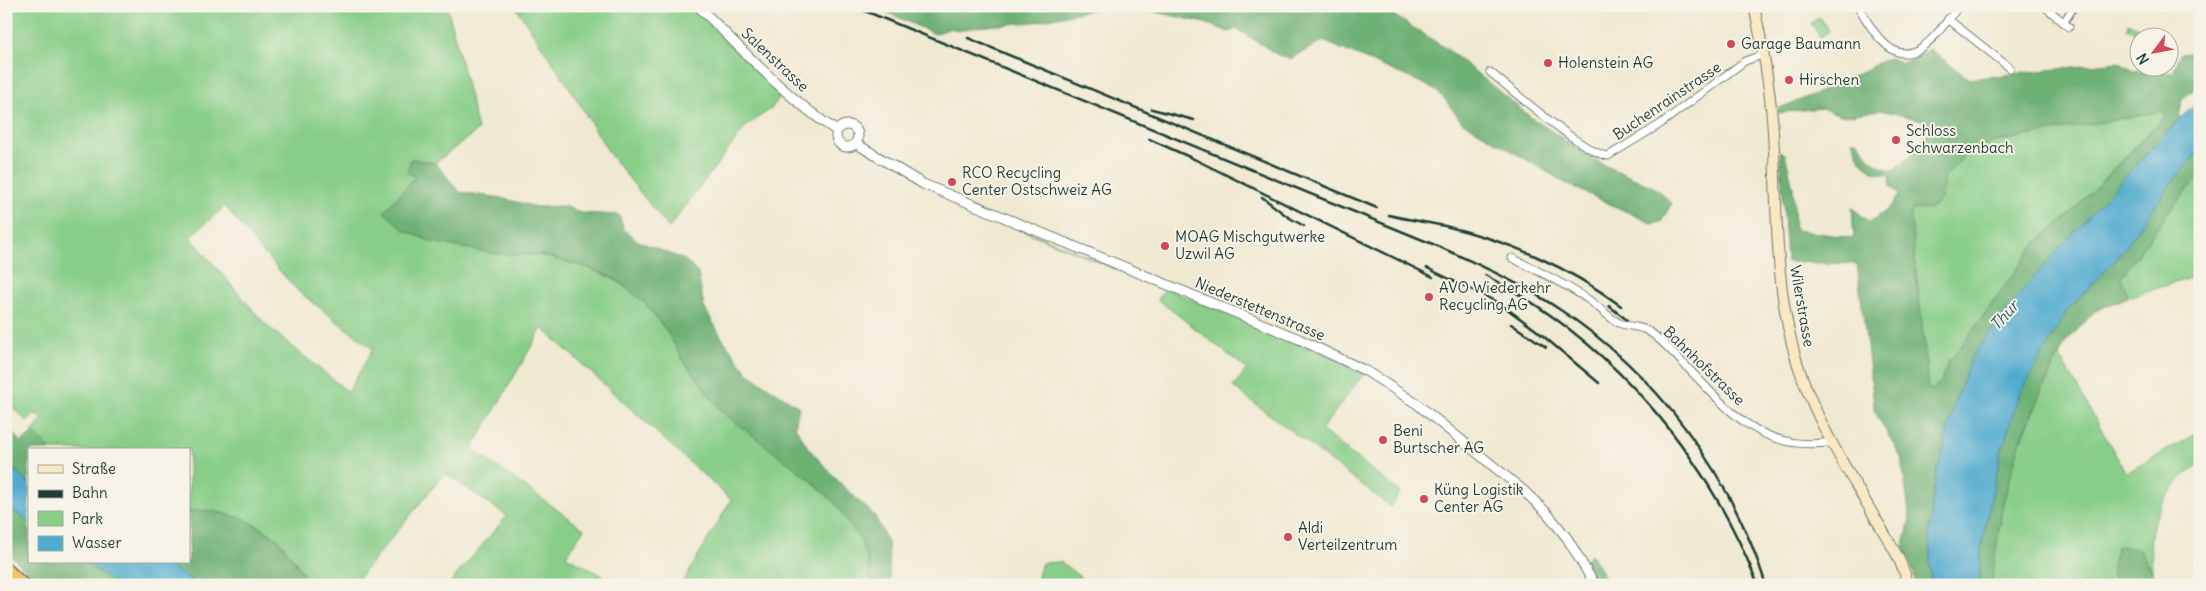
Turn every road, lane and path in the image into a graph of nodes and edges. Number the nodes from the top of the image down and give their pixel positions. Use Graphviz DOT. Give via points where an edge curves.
graph roads {
  1 [pos="698,6"];
  2 [pos="1754,6"];
  3 [pos="1858,6"];
  4 [pos="1958,6"];
  5 [pos="2044,6"];
  6 [pos="2074,6"];
  7 [pos="1948,19"];
  8 [pos="1762,55"];
  9 [pos="2010,68"];
  10 [pos="1490,72"];
  11 [pos="837,130"];
  12 [pos="855,144"];
  13 [pos="1512,258"];
  14 [pos="1832,442"];
  15 [pos="6,569"];
  16 [pos="23,585"];
  17 [pos="1595,585"];
  18 [pos="1906,585"];
  1 -- 11 [label="street, Salenstrasse" via="774,80"];
  2 -- 8 [label="main road, Wilerstrasse"];
  3 -- 7 [label="street" via="1881,41 1899,53 1926,46"];
  4 -- 7 [label="street"];
  5 -- 6 [label="street" via="2066,25"];
  7 -- 9 [label="street"];
  8 -- 10 [label="street, Buchenrainstrasse" via="1745,61 1659,125 1608,156 1592,150 1561,129"];
  8 -- 14 [label="main road, Wilerstrasse" via="1772,119 1777,247 1784,312 1799,368"];
  11 -- 12 [label="street" via="836,137 843,146"];
  11 -- 12 [label="street" via="844,125 853,126 858,138"];
  12 -- 17 [label="street, Niederstettenstrasse" via="924,184 1299,339 1373,375 1417,404 1524,491 1567,538"];
  13 -- 14 [label="street, Bahnhofstrasse" via="1589,300 1618,323 1648,331 1746,425 1782,442"];
  14 -- 18 [label="main road, Wilerstrasse" via="1898,558"];
  15 -- 16 [label="highway"];
}
